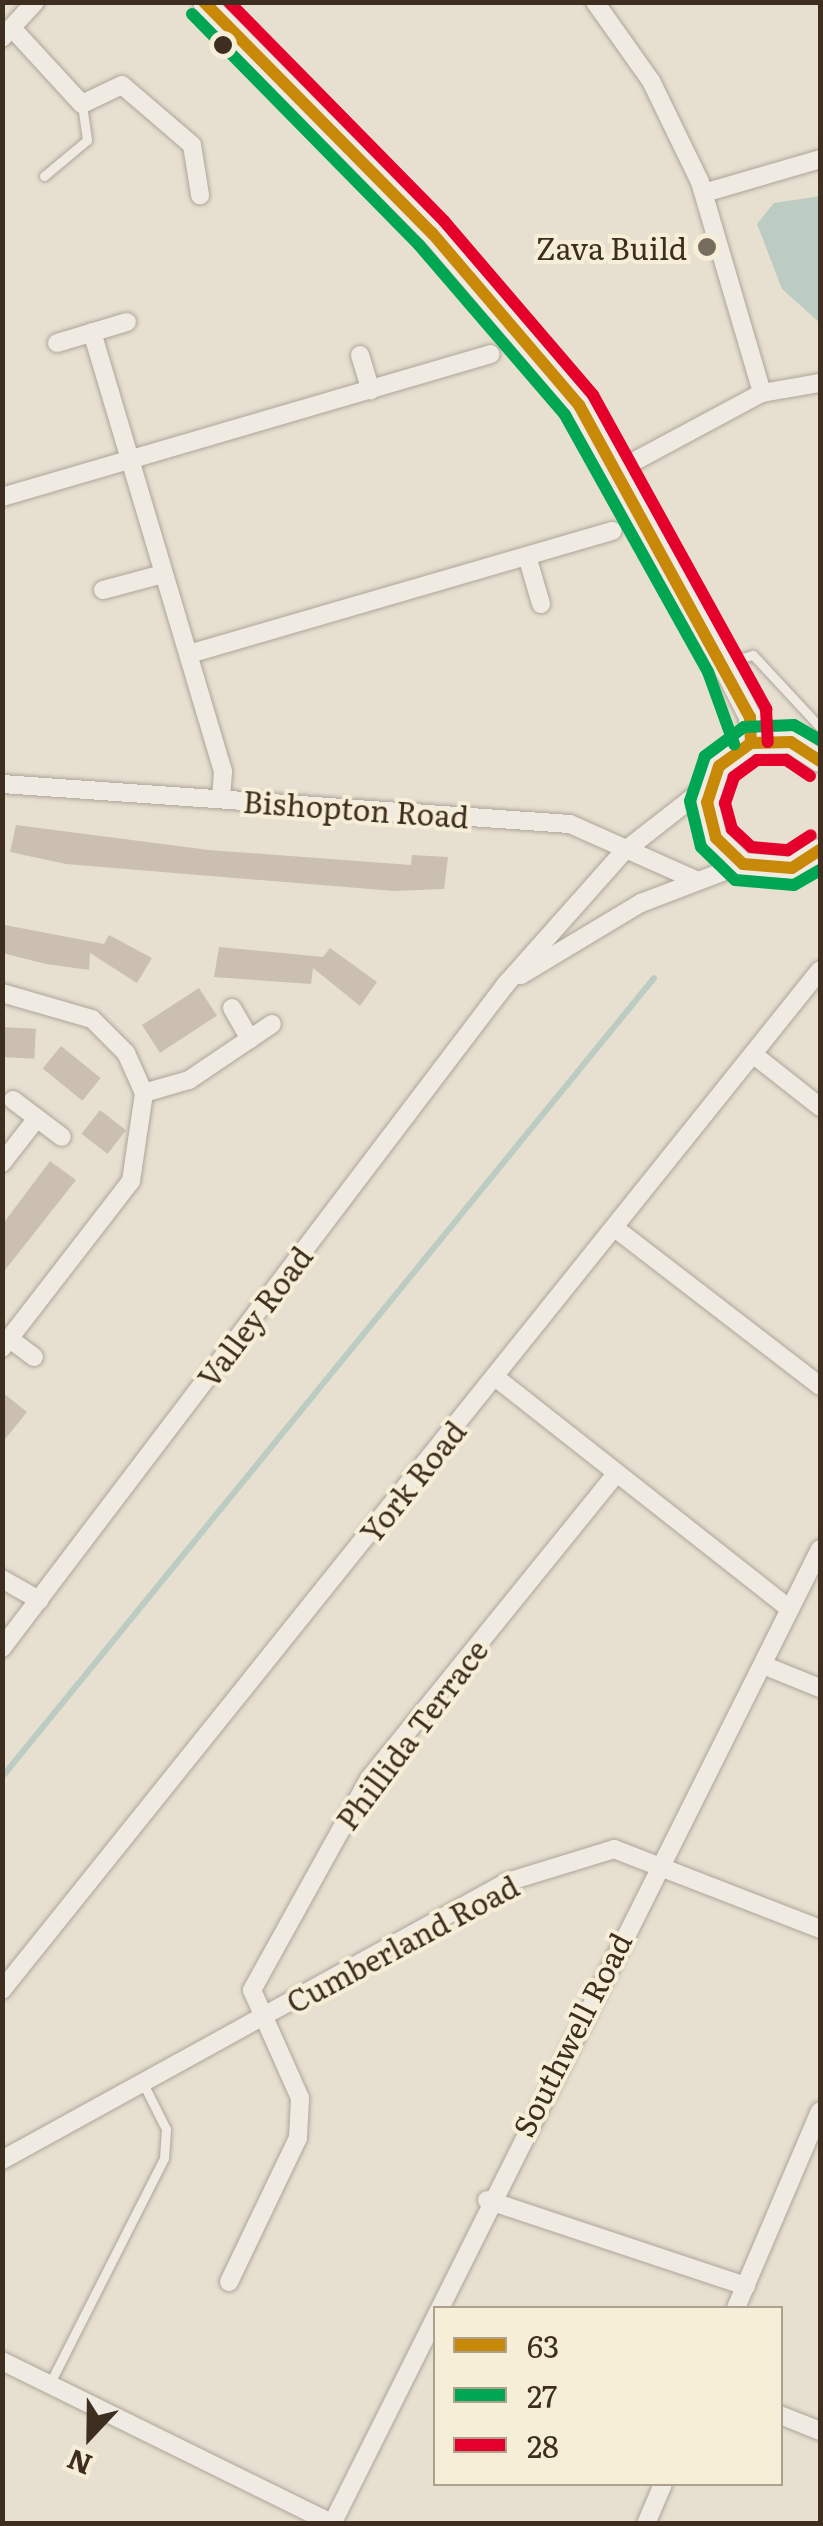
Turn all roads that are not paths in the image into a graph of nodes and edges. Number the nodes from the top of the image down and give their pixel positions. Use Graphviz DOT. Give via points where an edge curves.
graph roads {
  1 [pos="36,2"];
  2 [pos="204,2"];
  3 [pos="595,2"];
  4 [pos="7,33"];
  5 [pos="82,104"];
  6 [pos="820,159"];
  7 [pos="44,176"];
  8 [pos="704,193"];
  9 [pos="200,195"];
  10 [pos="127,322"];
  11 [pos="92,332"];
  12 [pos="58,342"];
  13 [pos="491,354"];
  14 [pos="360,355"];
  15 [pos="820,382"];
  16 [pos="371,390"];
  17 [pos="762,394"];
  18 [pos="130,461"];
  19 [pos="620,470"];
  20 [pos="2,497"];
  21 [pos="612,531"];
  22 [pos="527,556"];
  23 [pos="163,574"];
  24 [pos="103,590"];
  25 [pos="541,604"];
  26 [pos="189,654"];
  27 [pos="723,664"];
  28 [pos="820,727"];
  29 [pos="751,743"];
  30 [pos="820,761"];
  31 [pos="2,784"];
  32 [pos="710,784"];
  33 [pos="221,798"];
  34 [pos="626,850"];
  35 [pos="816,858"];
  36 [pos="743,864"];
  37 [pos="698,880"];
  38 [pos="820,970"];
  39 [pos="506,984"];
  40 [pos="2,993"];
  41 [pos="232,1008"];
  42 [pos="272,1024"];
  43 [pos="250,1038"];
  44 [pos="754,1056"];
  45 [pos="144,1093"];
  46 [pos="13,1100"];
  47 [pos="820,1107"];
  48 [pos="34,1122"];
  49 [pos="62,1137"];
  50 [pos="2,1163"];
  51 [pos="614,1228"];
  52 [pos="6,1344"];
  53 [pos="34,1357"];
  54 [pos="495,1377"];
  55 [pos="820,1386"];
  56 [pos="616,1474"];
  57 [pos="820,1549"];
  58 [pos="2,1579"];
  59 [pos="39,1600"];
  60 [pos="790,1609"];
  61 [pos="2,1648"];
  62 [pos="764,1666"];
  63 [pos="820,1688"];
  64 [pos="658,1863"];
  65 [pos="820,1929"];
  66 [pos="2,1990"];
  67 [pos="264,2016"];
  68 [pos="143,2083"];
  69 [pos="820,2111"];
  70 [pos="2,2160"];
  71 [pos="487,2200"];
  72 [pos="229,2282"];
  73 [pos="746,2286"];
  74 [pos="436,2306"];
  75 [pos="737,2306"];
  76 [pos="433,2313"];
  77 [pos="2,2361"];
  78 [pos="50,2384"];
  79 [pos="783,2415"];
  80 [pos="820,2431"];
  81 [pos="661,2486"];
  82 [pos="332,2523"];
  83 [pos="646,2524"];
  1 -- 4 [label="street"];
  2 -- 19 [label="street" via="520,329"];
  3 -- 8 [label="street" via="651,81"];
  4 -- 5 [label="street"];
  5 -- 7 [label="lane" via="87,140"];
  5 -- 9 [label="street" via="122,85 192,145"];
  6 -- 8 [label="street"];
  8 -- 17 [label="street"];
  10 -- 11 [label="street"];
  11 -- 12 [label="street"];
  11 -- 18 [label="street"];
  13 -- 16 [label="street"];
  14 -- 16 [label="street"];
  15 -- 17 [label="street"];
  16 -- 18 [label="street"];
  17 -- 19 [label="street"];
  18 -- 20 [label="street"];
  18 -- 23 [label="street"];
  19 -- 27 [label="street"];
  21 -- 22 [label="street"];
  22 -- 25 [label="street"];
  22 -- 26 [label="street"];
  23 -- 24 [label="street"];
  23 -- 26 [label="street"];
  26 -- 33 [label="street" via="223,771"];
  27 -- 28 [label="lane" via="753,655"];
  27 -- 29 [label="street" via="750,717"];
  29 -- 30 [label="street" via="791,742"];
  29 -- 32 [label="street"];
  31 -- 33 [label="street, Bishopton Road"];
  32 -- 34 [label="street, Valley Road"];
  32 -- 36 [label="street" via="709,821"];
  33 -- 34 [label="street, Bishopton Road" via="570,824"];
  34 -- 37 [label="street, Bishopton Road"];
  34 -- 39 [label="street, Valley Road"];
  35 -- 36 [label="street" via="775,871"];
  36 -- 37 [label="street, Valley Road"];
  37 -- 39 [label="street, Valley Road" via="641,903"];
  38 -- 44 [label="street, York Road"];
  39 -- 59 [label="street, Valley Road"];
  40 -- 45 [label="street" via="92,1019 126,1053"];
  41 -- 43 [label="street"];
  42 -- 43 [label="street"];
  43 -- 45 [label="street" via="189,1080"];
  44 -- 47 [label="street"];
  44 -- 51 [label="street, York Road"];
  45 -- 52 [label="street" via="131,1181"];
  46 -- 48 [label="street"];
  48 -- 49 [label="street"];
  48 -- 50 [label="street"];
  51 -- 54 [label="street, York Road"];
  51 -- 55 [label="street"];
  52 -- 53 [label="street"];
  54 -- 56 [label="street"];
  54 -- 66 [label="street, York Road"];
  56 -- 60 [label="street"];
  56 -- 67 [label="street, Phillida Terrace" via="368,1779 252,1990"];
  57 -- 60 [label="street, Southwell Road"];
  58 -- 59 [label="street"];
  59 -- 61 [label="street, Valley Road"];
  60 -- 62 [label="street, Southwell Road"];
  62 -- 63 [label="street"];
  62 -- 64 [label="street, Southwell Road"];
  64 -- 65 [label="street, Cumberland Road" via="724,1899"];
  64 -- 67 [label="street, Cumberland Road" via="614,1850 507,1882"];
  64 -- 71 [label="street, Southwell Road"];
  67 -- 68 [label="street, Cumberland Road"];
  67 -- 72 [label="street" via="300,2098 298,2138"];
  68 -- 70 [label="street, Cumberland Road"];
  68 -- 78 [label="lane" via="166,2129 164,2158"];
  69 -- 73 [label="street"];
  71 -- 73 [label="street"];
  71 -- 74 [label="street, Southwell Road"];
  73 -- 75 [label="street"];
  76 -- 82 [label="street, Southwell Road"];
  77 -- 78 [label="street"];
  78 -- 82 [label="street"];
  79 -- 80 [label="street"];
  81 -- 83 [label="street"];
}
